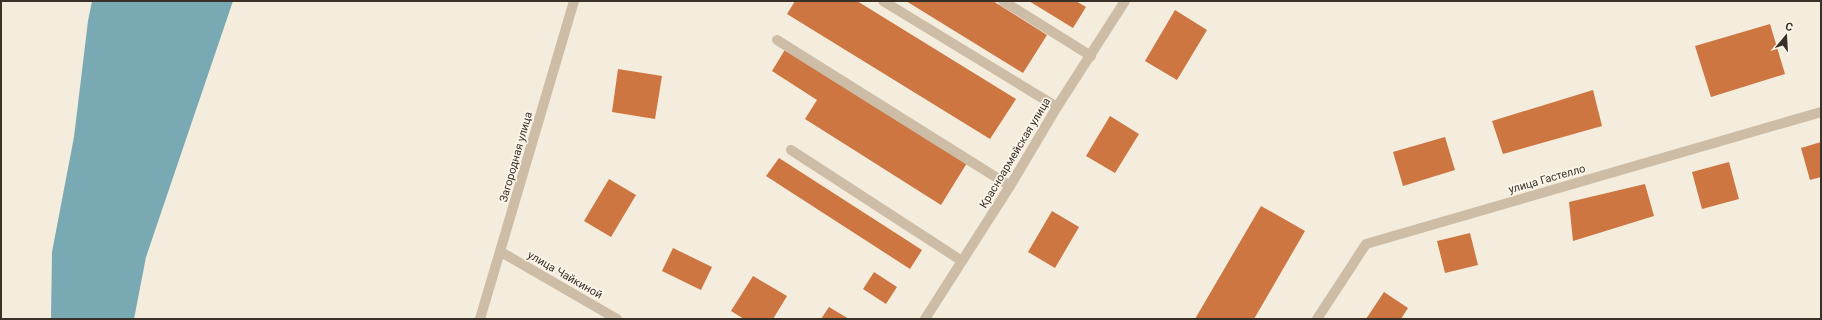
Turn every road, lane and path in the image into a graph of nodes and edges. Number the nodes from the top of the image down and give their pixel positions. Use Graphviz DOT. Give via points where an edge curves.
graph roads {
  1 [pos="574,1"];
  2 [pos="883,1"];
  3 [pos="1003,1"];
  4 [pos="1126,1"];
  5 [pos="777,40"];
  6 [pos="1091,56"];
  7 [pos="1057,107"];
  8 [pos="1821,112"];
  9 [pos="791,150"];
  10 [pos="1010,186"];
  11 [pos="501,252"];
  12 [pos="962,260"];
  13 [pos="480,319"];
  14 [pos="617,319"];
  15 [pos="926,319"];
  16 [pos="1317,319"];
  1 -- 11 [label="street, Загородная улица"];
  2 -- 7 [label="street"];
  3 -- 6 [label="street"];
  4 -- 6 [label="street, Красноармейская улица"];
  5 -- 10 [label="street"];
  6 -- 7 [label="street, Красноармейская улица"];
  7 -- 10 [label="street, Красноармейская улица"];
  8 -- 16 [label="street, улица Гастелло" via="1366,244"];
  9 -- 12 [label="street"];
  10 -- 12 [label="street, Красноармейская улица"];
  11 -- 13 [label="street, Загородная улица"];
  11 -- 14 [label="street, улица Чайкиной"];
  12 -- 15 [label="street, Красноармейская улица"];
}
